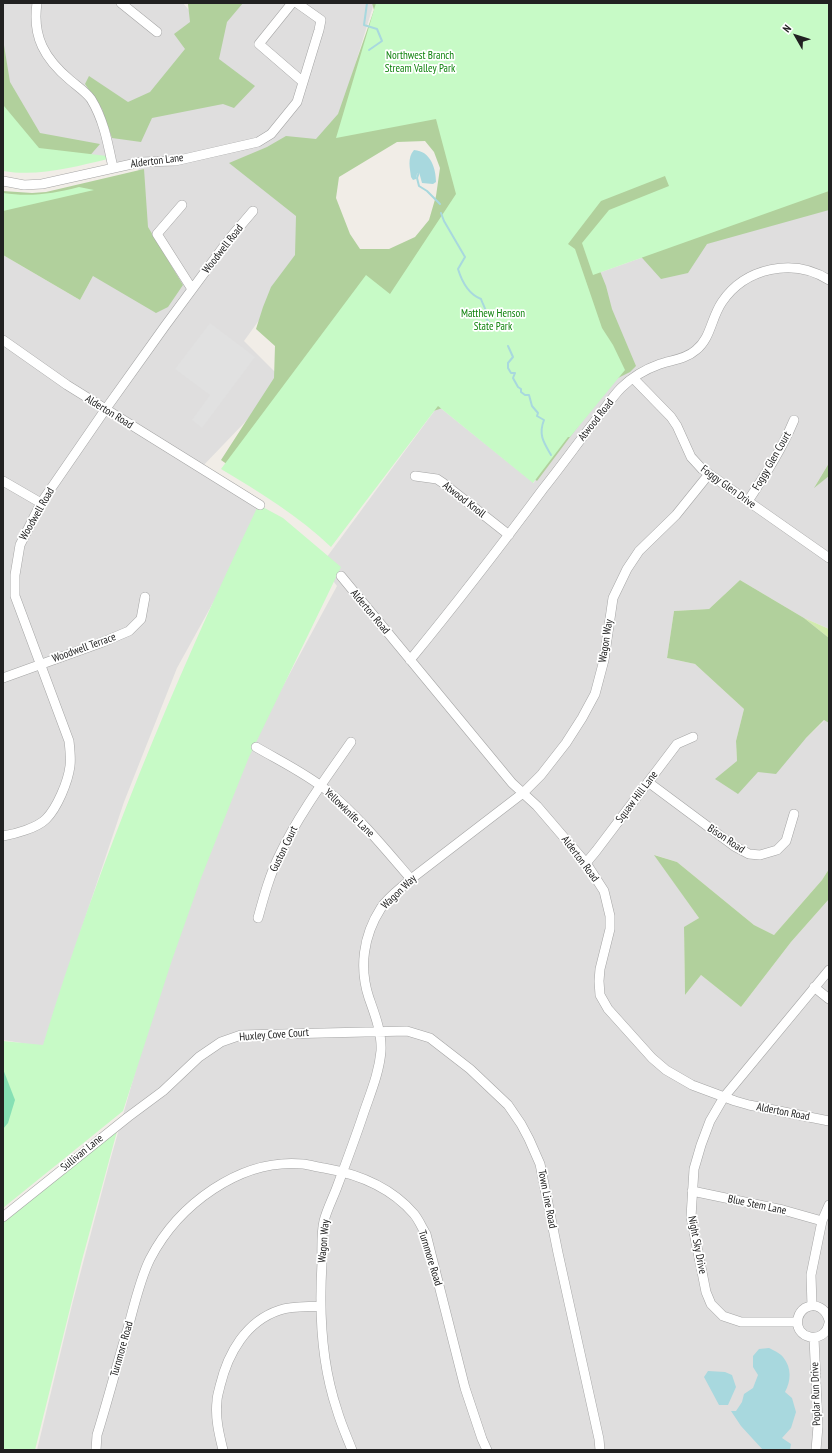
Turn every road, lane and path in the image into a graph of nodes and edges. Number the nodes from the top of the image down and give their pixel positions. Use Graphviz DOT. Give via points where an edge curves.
graph roads {
  1 [pos="37,3"];
  2 [pos="122,3"];
  3 [pos="292,3"];
  4 [pos="297,3"];
  5 [pos="156,32"];
  6 [pos="303,82"];
  7 [pos="113,168"];
  8 [pos="3,181"];
  9 [pos="182,205"];
  10 [pos="254,212"];
  11 [pos="829,280"];
  12 [pos="192,289"];
  13 [pos="3,340"];
  14 [pos="633,378"];
  15 [pos="105,410"];
  16 [pos="794,420"];
  17 [pos="709,474"];
  18 [pos="415,476"];
  19 [pos="3,481"];
  20 [pos="748,501"];
  21 [pos="41,503"];
  22 [pos="260,505"];
  23 [pos="509,535"];
  24 [pos="829,558"];
  25 [pos="341,576"];
  26 [pos="145,597"];
  27 [pos="410,660"];
  28 [pos="40,664"];
  29 [pos="3,678"];
  30 [pos="693,737"];
  31 [pos="352,742"];
  32 [pos="256,747"];
  33 [pos="648,782"];
  34 [pos="321,786"];
  35 [pos="523,793"];
  36 [pos="794,814"];
  37 [pos="3,836"];
  38 [pos="586,863"];
  39 [pos="411,879"];
  40 [pos="258,918"];
  41 [pos="829,970"];
  42 [pos="814,987"];
  43 [pos="829,999"];
  44 [pos="379,1032"];
  45 [pos="162,1091"];
  46 [pos="724,1097"];
  47 [pos="829,1121"];
  48 [pos="343,1172"];
  49 [pos="692,1191"];
  50 [pos="829,1206"];
  51 [pos="3,1217"];
  52 [pos="822,1220"];
  53 [pos="320,1306"];
  54 [pos="812,1306"];
  55 [pos="829,1321"];
  56 [pos="797,1322"];
  57 [pos="814,1338"];
  58 [pos="96,1450"];
  59 [pos="222,1450"];
  60 [pos="352,1450"];
  61 [pos="487,1450"];
  62 [pos="600,1450"];
  63 [pos="816,1450"];
  1 -- 7 [label="street" via="36,24 40,42 56,68 90,97 100,115"];
  2 -- 5 [label="street"];
  3 -- 6 [label="street" via="259,44"];
  4 -- 6 [label="street, Alderton Lane" via="321,20"];
  6 -- 7 [label="street, Alderton Lane" via="297,102 271,134 258,142 175,161 141,162"];
  7 -- 8 [label="street, Alderton Lane" via="42,184 24,185"];
  9 -- 12 [label="street" via="157,234"];
  10 -- 12 [label="street, Woodwell Road" via="230,238"];
  11 -- 14 [label="street, Atwood Road" via="801,269 782,268 757,273 733,288 721,304 705,341 695,351"];
  12 -- 15 [label="street, Woodwell Road"];
  13 -- 15 [label="street, Alderton Road"];
  14 -- 17 [label="street, Foggy Glen Drive" via="671,417 691,457"];
  14 -- 23 [label="street, Atwood Road" via="595,420"];
  15 -- 21 [label="street, Woodwell Road"];
  15 -- 22 [label="street, Alderton Road"];
  16 -- 20 [label="street, Foggy Glen Court" via="773,463"];
  17 -- 20 [label="street, Foggy Glen Drive"];
  17 -- 35 [label="street, Wagon Way" via="676,515 639,551 626,569 613,598 604,660 595,694 566,743"];
  18 -- 23 [label="street, Atwood Knoll" via="437,479"];
  19 -- 21 [label="street"];
  20 -- 24 [label="street, Foggy Glen Drive"];
  21 -- 28 [label="street, Woodwell Road" via="20,545 15,575 15,596"];
  23 -- 27 [label="street, Atwood Road"];
  25 -- 27 [label="street, Alderton Road"];
  26 -- 28 [label="street, Woodwell Terrace" via="141,619 129,631"];
  27 -- 35 [label="street, Alderton Road"];
  28 -- 29 [label="street, Woodwell Terrace"];
  28 -- 37 [label="street, Woodwell Road" via="68,742 70,767 56,807 45,820 18,833"];
  30 -- 33 [label="street, Squaw Hill Lane" via="677,744"];
  31 -- 34 [label="street, Guston Court"];
  32 -- 34 [label="street, Yellowknife Lane"];
  33 -- 36 [label="street, Bison Road" via="748,854 760,855 777,850 786,841"];
  33 -- 38 [label="street, Squaw Hill Lane"];
  34 -- 39 [label="street, Yellowknife Lane" via="362,822"];
  34 -- 40 [label="street, Guston Court" via="279,855"];
  35 -- 38 [label="street, Alderton Road"];
  35 -- 39 [label="street, Wagon Way"];
  38 -- 46 [label="street, Alderton Road" via="604,891 610,916 610,929 599,981 600,995 608,1009 666,1070 692,1085"];
  39 -- 44 [label="street, Wagon Way" via="381,908 364,950 364,980"];
  41 -- 42 [label="street, Night Sky Drive"];
  42 -- 43 [label="street"];
  42 -- 46 [label="street, Night Sky Drive"];
  44 -- 45 [label="street, Huxley Cove Court" via="242,1035 221,1042"];
  44 -- 48 [label="street, Wagon Way" via="381,1051 376,1078"];
  44 -- 62 [label="street, Town Line Road" via="407,1031 430,1038 470,1068 508,1105 521,1124 540,1164"];
  45 -- 51 [label="street, Sullivan Lane"];
  46 -- 47 [label="street, Alderton Road" via="749,1105"];
  46 -- 49 [label="street, Night Sky Drive" via="701,1144 694,1169"];
  48 -- 53 [label="street, Wagon Way" via="324,1221"];
  48 -- 58 [label="street, Turnmore Road" via="303,1164 277,1165 253,1170 210,1190 186,1210 168,1231 150,1260 135,1302 97,1435"];
  48 -- 61 [label="street, Turnmore Road" via="374,1182 400,1200 415,1215 426,1234 465,1388"];
  49 -- 52 [label="street, Blue Stem Lane"];
  49 -- 56 [label="street, Night Sky Drive" via="691,1217 710,1304 723,1316 741,1322"];
  50 -- 52 [label="street"];
  52 -- 54 [label="street" via="812,1275"];
  53 -- 59 [label="street" via="282,1309 269,1315 249,1330 233,1350 224,1368 216,1401"];
  53 -- 60 [label="street, Wagon Way" via="327,1372"];
  54 -- 55 [label="street" via="819,1306 824,1310"];
  54 -- 56 [label="street" via="799,1314"];
  55 -- 57 [label="street" via="825,1333"];
  56 -- 57 [label="street" via="802,1333"];
  57 -- 63 [label="street, Poplar Run Drive" via="818,1426"];
}
